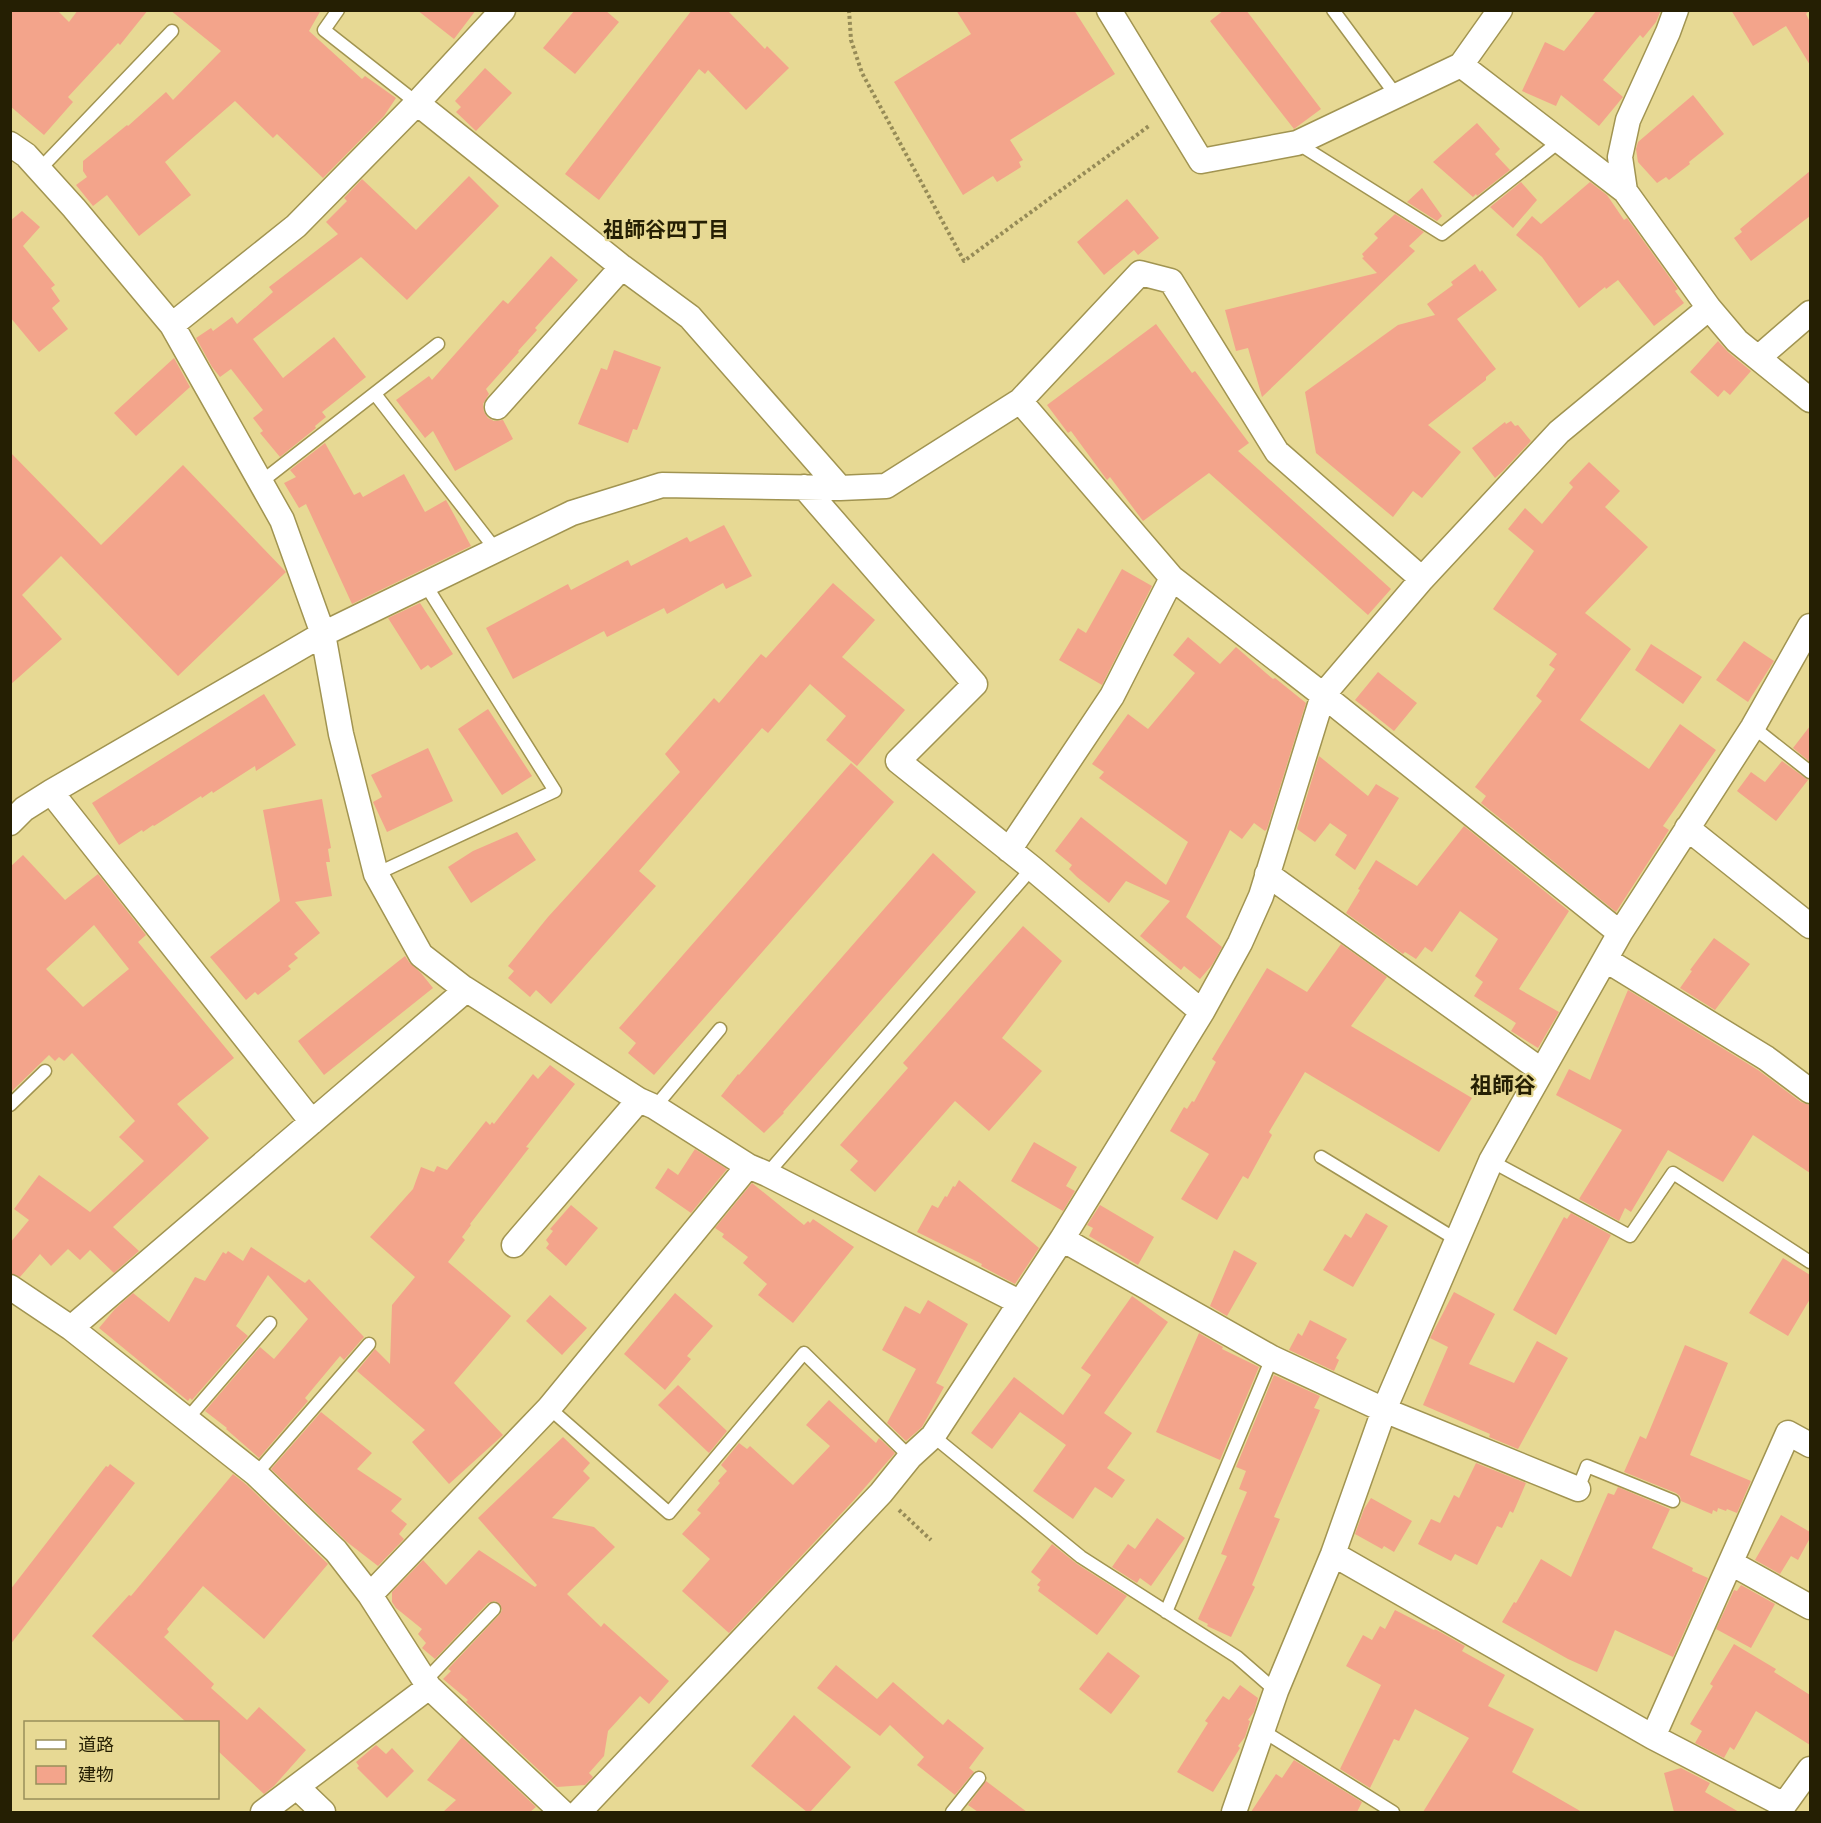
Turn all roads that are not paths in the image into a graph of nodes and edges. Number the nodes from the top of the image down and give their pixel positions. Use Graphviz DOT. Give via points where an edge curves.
graph roads {
  1 [pos="338,10"];
  2 [pos="503,10"];
  3 [pos="1109,10"];
  4 [pos="1333,10"];
  5 [pos="1500,10"];
  6 [pos="1676,10"];
  7 [pos="172,31"];
  8 [pos="1461,65"];
  9 [pos="1396,95"];
  10 [pos="417,103"];
  11 [pos="1560,141"];
  12 [pos="1297,143"];
  13 [pos="10,144"];
  14 [pos="39,170"];
  15 [pos="1625,191"];
  16 [pos="622,267"];
  17 [pos="1709,309"];
  18 [pos="1810,313"];
  19 [pos="172,325"];
  20 [pos="438,344"];
  21 [pos="1758,358"];
  22 [pos="375,394"];
  23 [pos="1810,400"];
  24 [pos="1020,401"];
  25 [pos="497,407"];
  26 [pos="261,482"];
  27 [pos="804,487"];
  28 [pos="840,488"];
  29 [pos="496,550"];
  30 [pos="1172,578"];
  31 [pos="1422,579"];
  32 [pos="425,584"];
  33 [pos="1810,626"];
  34 [pos="322,634"];
  35 [pos="1323,695"];
  36 [pos="1753,727"];
  37 [pos="1810,772"];
  38 [pos="51,792"];
  39 [pos="15,810"];
  40 [pos="1687,828"];
  41 [pos="1008,849"];
  42 [pos="1032,868"];
  43 [pos="376,874"];
  44 [pos="1267,874"];
  45 [pos="1810,926"];
  46 [pos="1620,933"];
  47 [pos="1606,960"];
  48 [pos="465,989"];
  49 [pos="1202,1012"];
  50 [pos="720,1029"];
  51 [pos="45,1071"];
  52 [pos="1542,1071"];
  53 [pos="1810,1091"];
  54 [pos="647,1104"];
  55 [pos="10,1105"];
  56 [pos="312,1122"];
  57 [pos="1321,1157"];
  58 [pos="1491,1161"];
  59 [pos="757,1170"];
  60 [pos="1062,1239"];
  61 [pos="1457,1240"];
  62 [pos="514,1245"];
  63 [pos="1810,1262"];
  64 [pos="10,1287"];
  65 [pos="1019,1302"];
  66 [pos="270,1323"];
  67 [pos="70,1328"];
  68 [pos="369,1344"];
  69 [pos="1272,1358"];
  70 [pos="549,1408"];
  71 [pos="1384,1410"];
  72 [pos="188,1418"];
  73 [pos="933,1436"];
  74 [pos="1810,1444"];
  75 [pos="910,1457"];
  76 [pos="256,1474"];
  77 [pos="1578,1489"];
  78 [pos="1673,1501"];
  79 [pos="1333,1554"];
  80 [pos="1731,1563"];
  81 [pos="370,1595"];
  82 [pos="1810,1607"];
  83 [pos="494,1609"];
  84 [pos="1166,1612"];
  85 [pos="427,1684"];
  86 [pos="1276,1691"];
  87 [pos="1263,1731"];
  88 [pos="1653,1737"];
  89 [pos="1810,1769"];
  90 [pos="979,1778"];
  91 [pos="298,1788"];
  92 [pos="263,1812"];
  93 [pos="323,1812"];
  94 [pos="562,1812"];
  95 [pos="579,1812"];
  96 [pos="952,1812"];
  97 [pos="1234,1812"];
  98 [pos="1393,1812"];
  1 -- 10 [label="lane" via="324,30"];
  2 -- 10 [label="street"];
  3 -- 12 [label="street" via="1201,161"];
  4 -- 9 [label="lane"];
  5 -- 8 [label="street"];
  6 -- 15 [label="street" via="1628,120 1620,157"];
  7 -- 14 [label="lane"];
  8 -- 9 [label="street"];
  8 -- 11 [label="street"];
  9 -- 12 [label="street"];
  10 -- 16 [label="street"];
  10 -- 19 [label="street" via="296,226"];
  11 -- 12 [label="lane" via="1442,234"];
  11 -- 15 [label="street"];
  13 -- 14 [label="street"];
  14 -- 19 [label="street"];
  15 -- 17 [label="street"];
  16 -- 25 [label="street"];
  16 -- 28 [label="street" via="690,316"];
  17 -- 21 [label="street"];
  17 -- 31 [label="street" via="1559,432"];
  18 -- 21 [label="street"];
  19 -- 26 [label="street"];
  20 -- 22 [label="lane"];
  21 -- 23 [label="street"];
  22 -- 26 [label="lane"];
  22 -- 29 [label="lane"];
  24 -- 28 [label="street" via="886,486"];
  24 -- 30 [label="street"];
  24 -- 31 [label="street" via="1140,273 1171,280 1277,452"];
  26 -- 34 [label="street" via="282,520"];
  27 -- 28 [label="street"];
  27 -- 29 [label="street" via="662,485 572,513"];
  27 -- 41 [label="street" via="975,684 898,761"];
  29 -- 32 [label="street"];
  30 -- 35 [label="street"];
  30 -- 41 [label="street" via="1112,696"];
  31 -- 35 [label="street"];
  32 -- 34 [label="street"];
  32 -- 43 [label="lane" via="555,791"];
  33 -- 36 [label="street"];
  34 -- 38 [label="street"];
  34 -- 43 [label="street" via="341,734"];
  35 -- 44 [label="street"];
  35 -- 46 [label="street"];
  36 -- 37 [label="lane"];
  36 -- 40 [label="street"];
  38 -- 39 [label="street"];
  38 -- 56 [label="street"];
  40 -- 45 [label="street"];
  40 -- 46 [label="street"];
  41 -- 42 [label="street"];
  42 -- 49 [label="street"];
  42 -- 59 [label="lane"];
  43 -- 48 [label="street" via="420,956"];
  44 -- 49 [label="street" via="1240,943"];
  44 -- 52 [label="street"];
  46 -- 47 [label="street"];
  47 -- 52 [label="street"];
  47 -- 53 [label="street" via="1766,1058"];
  48 -- 54 [label="street"];
  48 -- 56 [label="street"];
  49 -- 60 [label="street"];
  50 -- 54 [label="lane"];
  51 -- 55 [label="lane"];
  52 -- 58 [label="street"];
  54 -- 59 [label="street"];
  54 -- 62 [label="street"];
  56 -- 67 [label="street"];
  57 -- 61 [label="lane"];
  58 -- 61 [label="street"];
  58 -- 63 [label="lane" via="1630,1236 1673,1173"];
  59 -- 65 [label="street"];
  59 -- 70 [label="street"];
  60 -- 65 [label="street"];
  60 -- 69 [label="street"];
  61 -- 71 [label="street"];
  64 -- 67 [label="street"];
  65 -- 73 [label="street"];
  66 -- 72 [label="lane"];
  67 -- 72 [label="street"];
  68 -- 76 [label="lane"];
  69 -- 71 [label="street"];
  69 -- 84 [label="lane"];
  70 -- 75 [label="lane" via="669,1513 804,1353"];
  70 -- 81 [label="street"];
  71 -- 77 [label="street"];
  71 -- 79 [label="street"];
  72 -- 76 [label="street"];
  73 -- 75 [label="street"];
  73 -- 84 [label="lane" via="1081,1557"];
  74 -- 80 [label="street" via="1788,1433"];
  75 -- 95 [label="street" via="881,1493"];
  76 -- 81 [label="street" via="336,1551"];
  77 -- 78 [label="lane" via="1587,1466"];
  79 -- 86 [label="street"];
  79 -- 88 [label="street"];
  80 -- 82 [label="street"];
  80 -- 88 [label="street"];
  81 -- 85 [label="street"];
  83 -- 85 [label="lane"];
  84 -- 86 [label="lane" via="1237,1657"];
  85 -- 91 [label="street"];
  85 -- 94 [label="street"];
  86 -- 87 [label="street"];
  87 -- 97 [label="street"];
  87 -- 98 [label="lane"];
  88 -- 89 [label="street" via="1784,1805"];
  90 -- 96 [label="lane"];
  91 -- 92 [label="street"];
  91 -- 93 [label="street"];
}
